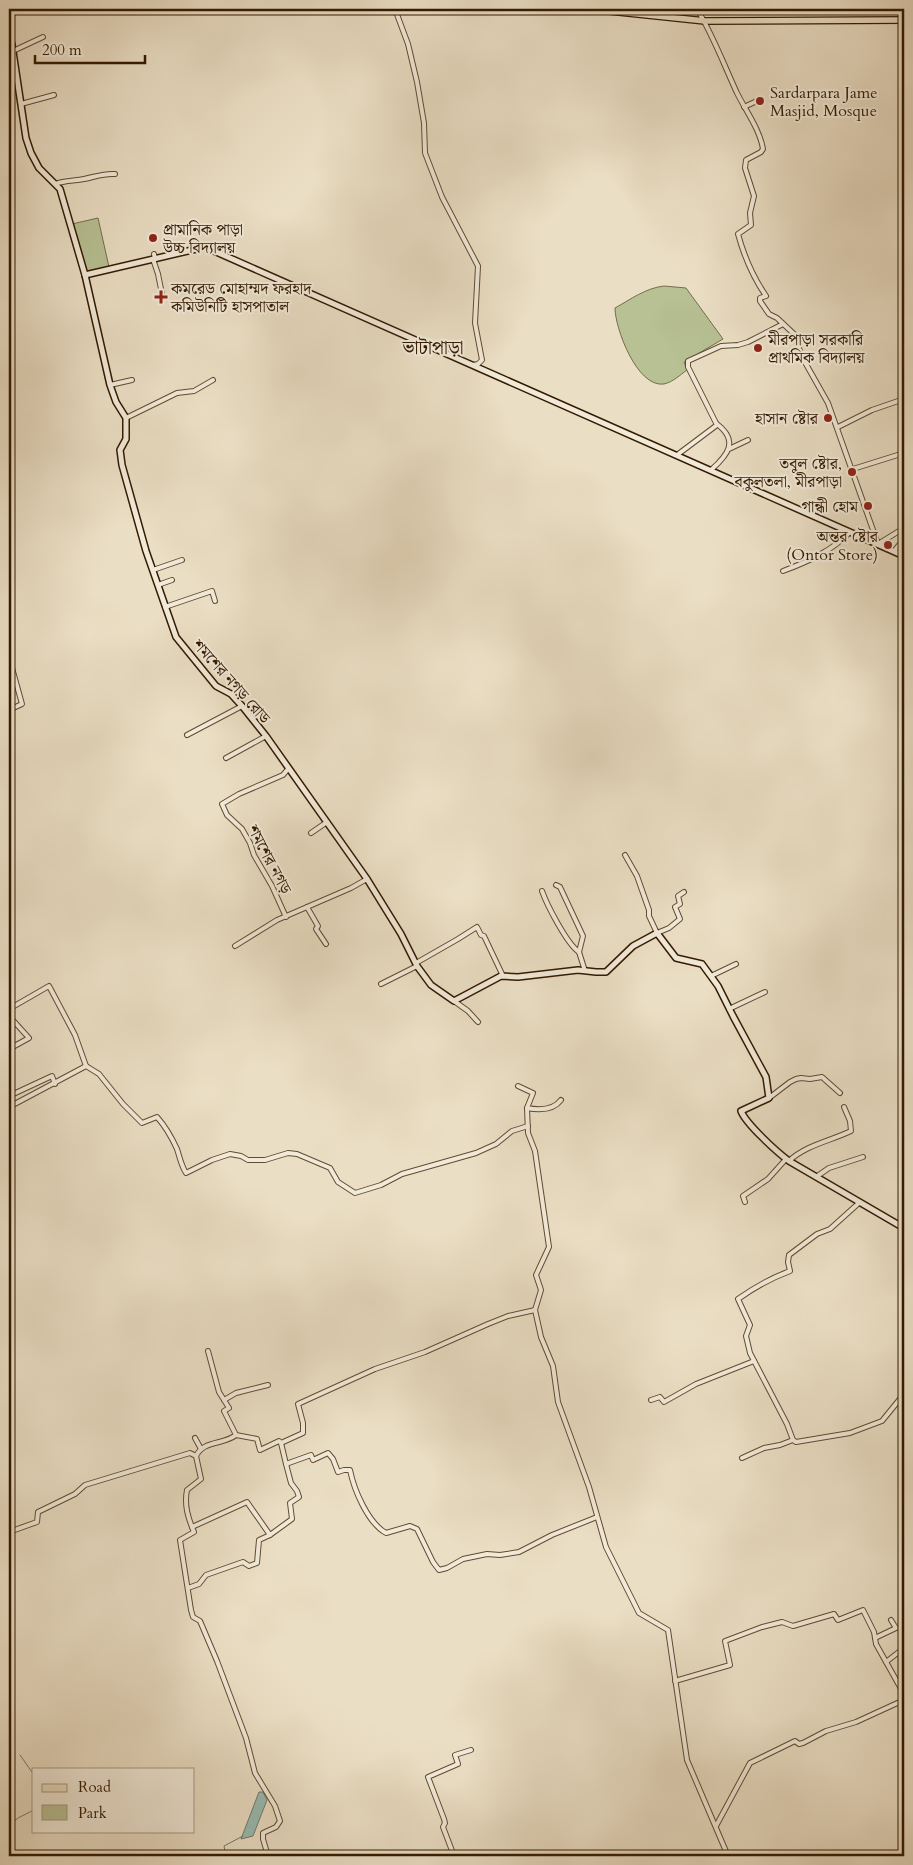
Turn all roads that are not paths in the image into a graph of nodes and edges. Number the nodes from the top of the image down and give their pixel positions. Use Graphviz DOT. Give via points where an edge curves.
graph roads {
  1 [pos="396,9"];
  2 [pos="590,9"];
  3 [pos="697,9"];
  4 [pos="904,20"];
  5 [pos="705,21"];
  6 [pos="9,35"];
  7 [pos="43,37"];
  8 [pos="13,50"];
  9 [pos="54,95"];
  10 [pos="758,100"];
  11 [pos="21,104"];
  12 [pos="744,107"];
  13 [pos="115,174"];
  14 [pos="55,184"];
  15 [pos="154,257"];
  16 [pos="85,275"];
  17 [pos="162,294"];
  18 [pos="783,324"];
  19 [pos="471,366"];
  20 [pos="132,380"];
  21 [pos="213,380"];
  22 [pos="110,385"];
  23 [pos="904,399"];
  24 [pos="126,418"];
  25 [pos="716,424"];
  26 [pos="838,427"];
  27 [pos="748,440"];
  28 [pos="729,449"];
  29 [pos="904,453"];
  30 [pos="677,455"];
  31 [pos="853,469"];
  32 [pos="711,470"];
  33 [pos="904,528"];
  34 [pos="850,532"];
  35 [pos="878,544"];
  36 [pos="900,544"];
  37 [pos="894,551"];
  38 [pos="904,556"];
  39 [pos="182,560"];
  40 [pos="153,570"];
  41 [pos="783,571"];
  42 [pos="172,580"];
  43 [pos="158,585"];
  44 [pos="215,601"];
  45 [pos="166,607"];
  46 [pos="9,657"];
  47 [pos="14,674"];
  48 [pos="9,677"];
  49 [pos="242,706"];
  50 [pos="9,710"];
  51 [pos="187,735"];
  52 [pos="266,736"];
  53 [pos="226,758"];
  54 [pos="288,769"];
  55 [pos="327,822"];
  56 [pos="311,833"];
  57 [pos="626,855"];
  58 [pos="367,879"];
  59 [pos="556,885"];
  60 [pos="542,891"];
  61 [pos="684,892"];
  62 [pos="307,907"];
  63 [pos="286,917"];
  64 [pos="657,933"];
  65 [pos="326,944"];
  66 [pos="235,946"];
  67 [pos="579,952"];
  68 [pos="417,964"];
  69 [pos="736,964"];
  70 [pos="585,971"];
  71 [pos="502,976"];
  72 [pos="711,976"];
  73 [pos="382,984"];
  74 [pos="765,992"];
  75 [pos="453,1001"];
  76 [pos="9,1009"];
  77 [pos="729,1009"];
  78 [pos="9,1016"];
  79 [pos="478,1022"];
  80 [pos="9,1048"];
  81 [pos="86,1066"];
  82 [pos="55,1084"];
  83 [pos="518,1086"];
  84 [pos="840,1093"];
  85 [pos="9,1096"];
  86 [pos="769,1098"];
  87 [pos="561,1100"];
  88 [pos="844,1107"];
  89 [pos="9,1108"];
  90 [pos="527,1108"];
  91 [pos="528,1126"];
  92 [pos="863,1157"];
  93 [pos="788,1160"];
  94 [pos="816,1177"];
  95 [pos="744,1202"];
  96 [pos="860,1202"];
  97 [pos="904,1228"];
  98 [pos="535,1310"];
  99 [pos="208,1351"];
  100 [pos="754,1361"];
  101 [pos="268,1385"];
  102 [pos="904,1394"];
  103 [pos="224,1400"];
  104 [pos="651,1400"];
  105 [pos="236,1435"];
  106 [pos="195,1438"];
  107 [pos="793,1440"];
  108 [pos="281,1442"];
  109 [pos="200,1449"];
  110 [pos="196,1456"];
  111 [pos="742,1458"];
  112 [pos="286,1464"];
  113 [pos="597,1517"];
  114 [pos="192,1527"];
  115 [pos="9,1532"];
  116 [pos="270,1535"];
  117 [pos="188,1588"];
  118 [pos="891,1620"];
  119 [pos="875,1638"];
  120 [pos="904,1648"];
  121 [pos="886,1662"];
  122 [pos="675,1681"];
  123 [pos="904,1694"];
  124 [pos="904,1700"];
  125 [pos="471,1750"];
  126 [pos="716,1826"];
  127 [pos="268,1856"];
  128 [pos="454,1856"];
  129 [pos="728,1856"];
  1 -- 19 [label="street" via="416,82 424,122 425,153 442,197 478,266 475,323 482,360"];
  2 -- 5 [label="main road"];
  3 -- 5 [label="street"];
  4 -- 5 [label="main road"];
  5 -- 12 [label="street"];
  6 -- 8 [label="street"];
  7 -- 8 [label="street"];
  8 -- 11 [label="street"];
  9 -- 11 [label="street"];
  10 -- 12 [label="street"];
  11 -- 14 [label="street" via="31,154 38,168"];
  12 -- 18 [label="street" via="761,139 763,150 746,160 745,168 754,196 751,225 738,234 743,252 766,296 760,301 769,314"];
  13 -- 14 [label="street" via="107,172"];
  14 -- 16 [label="street" via="60,189"];
  15 -- 16 [label="street"];
  15 -- 17 [label="street"];
  15 -- 19 [label="street" via="205,247"];
  16 -- 22 [label="street"];
  18 -- 25 [label="street" via="748,342 721,346 688,361"];
  18 -- 26 [label="street" via="794,334 802,357"];
  19 -- 30 [label="street"];
  20 -- 22 [label="street"];
  21 -- 24 [label="street"];
  22 -- 24 [label="street"];
  23 -- 26 [label="street"];
  24 -- 40 [label="street, শমশের নগড় রোড" via="126,439 120,450 122,465"];
  25 -- 28 [label="street" via="729,440"];
  25 -- 30 [label="street"];
  26 -- 31 [label="street"];
  27 -- 28 [label="street"];
  28 -- 32 [label="street"];
  29 -- 31 [label="street"];
  30 -- 32 [label="street"];
  31 -- 35 [label="street"];
  32 -- 34 [label="street"];
  33 -- 35 [label="street"];
  34 -- 35 [label="street"];
  34 -- 41 [label="street" via="818,556"];
  35 -- 37 [label="street"];
  36 -- 37 [label="street"];
  37 -- 38 [label="street"];
  39 -- 40 [label="street"];
  40 -- 43 [label="street, শমশের নগড় রোড"];
  42 -- 43 [label="street"];
  43 -- 45 [label="street, শমশের নগড় রোড"];
  44 -- 45 [label="street" via="212,591"];
  45 -- 49 [label="street, শমশের নগড় রোড" via="176,637 216,686 231,694"];
  46 -- 47 [label="street"];
  47 -- 48 [label="street"];
  47 -- 50 [label="street" via="22,704"];
  49 -- 51 [label="street"];
  49 -- 52 [label="street, শমশের নগড় রোড"];
  52 -- 53 [label="street"];
  52 -- 54 [label="street, শমশের নগড় রোড"];
  54 -- 55 [label="street, শমশের নগড় রোড"];
  54 -- 63 [label="street, শমশের নগড়" via="283,775 222,804 250,842"];
  55 -- 56 [label="street"];
  55 -- 58 [label="street, শমশের নগড় রোড"];
  57 -- 64 [label="street"];
  58 -- 62 [label="street, শমশের নগড়"];
  58 -- 68 [label="street, শমশের নগড় রোড"];
  59 -- 67 [label="street" via="560,887 583,936"];
  60 -- 67 [label="street" via="548,908"];
  61 -- 64 [label="street" via="678,896 680,904 675,907 680,919"];
  62 -- 63 [label="street, শমশের নগড়"];
  62 -- 65 [label="street"];
  63 -- 66 [label="street, শমশের নগড়"];
  64 -- 70 [label="street" via="633,946 606,972"];
  64 -- 72 [label="street" via="676,958 702,964"];
  67 -- 70 [label="street"];
  68 -- 71 [label="street" via="477,927"];
  68 -- 73 [label="street"];
  68 -- 75 [label="street, শমশের নগড় রোড" via="431,984"];
  69 -- 72 [label="street"];
  70 -- 71 [label="street"];
  71 -- 75 [label="street"];
  72 -- 77 [label="street"];
  74 -- 77 [label="street"];
  75 -- 79 [label="street"];
  76 -- 81 [label="street" via="49,986 75,1035"];
  77 -- 86 [label="street" via="766,1077"];
  78 -- 80 [label="street" via="29,1038"];
  81 -- 82 [label="street"];
  81 -- 91 [label="street" via="99,1074 142,1123 157,1117 177,1149 186,1173 230,1154 248,1160 297,1154 330,1168 338,1182 355,1192 381,1185 411,1171 476,1153 496,1144 512,1131"];
  82 -- 85 [label="street" via="52,1076"];
  82 -- 89 [label="street"];
  83 -- 90 [label="street" via="533,1092"];
  84 -- 86 [label="street" via="822,1077 801,1078"];
  86 -- 93 [label="street" via="742,1111 756,1132"];
  87 -- 90 [label="street" via="540,1110"];
  88 -- 93 [label="street" via="851,1131 814,1144"];
  90 -- 91 [label="street"];
  91 -- 98 [label="street" via="535,1151 549,1247 536,1275 540,1290"];
  92 -- 94 [label="street" via="829,1168"];
  93 -- 94 [label="street"];
  93 -- 95 [label="street" via="743,1196"];
  94 -- 96 [label="street"];
  96 -- 97 [label="street"];
  96 -- 100 [label="street" via="830,1229 789,1255 790,1271 766,1281 738,1299 750,1325 746,1336"];
  98 -- 108 [label="street" via="508,1316 425,1352 375,1369 298,1404 303,1433"];
  98 -- 113 [label="street" via="541,1337 553,1366 558,1402"];
  99 -- 103 [label="street"];
  100 -- 104 [label="street" via="696,1384 664,1402 660,1396"];
  100 -- 107 [label="street"];
  101 -- 103 [label="street" via="236,1393"];
  102 -- 107 [label="street" via="882,1421 869,1427 821,1439"];
  103 -- 105 [label="street" via="229,1408 224,1411"];
  105 -- 108 [label="street" via="257,1439 260,1450"];
  105 -- 109 [label="street"];
  106 -- 109 [label="street"];
  107 -- 111 [label="street"];
  108 -- 112 [label="street"];
  109 -- 110 [label="street"];
  110 -- 114 [label="street" via="201,1479 187,1490 185,1500"];
  110 -- 115 [label="street" via="190,1453 85,1485 75,1494 38,1512 37,1522"];
  112 -- 113 [label="street" via="311,1455 313,1460 328,1453 338,1472 350,1470 371,1519 381,1530 386,1533 410,1526 417,1529 439,1570 463,1559 519,1552"];
  112 -- 116 [label="street" via="299,1497 290,1503 292,1519"];
  113 -- 122 [label="street" via="606,1546 638,1613 668,1630"];
  114 -- 116 [label="street" via="247,1502"];
  114 -- 117 [label="street" via="194,1532 180,1540"];
  116 -- 117 [label="street" via="259,1540 257,1563 249,1566 243,1562 206,1575 199,1584"];
  117 -- 127 [label="street" via="193,1617 200,1621 246,1738 255,1773 280,1821 276,1827 263,1832"];
  118 -- 119 [label="street" via="896,1628"];
  119 -- 121 [label="street"];
  119 -- 122 [label="street" via="863,1610 838,1620 834,1614 793,1626 782,1622 725,1641 730,1665"];
  120 -- 121 [label="street"];
  121 -- 123 [label="street"];
  122 -- 126 [label="street" via="688,1760"];
  124 -- 126 [label="street" via="750,1763"];
  125 -- 128 [label="street" via="455,1755 458,1764 428,1777"];
  126 -- 129 [label="street"];
}
